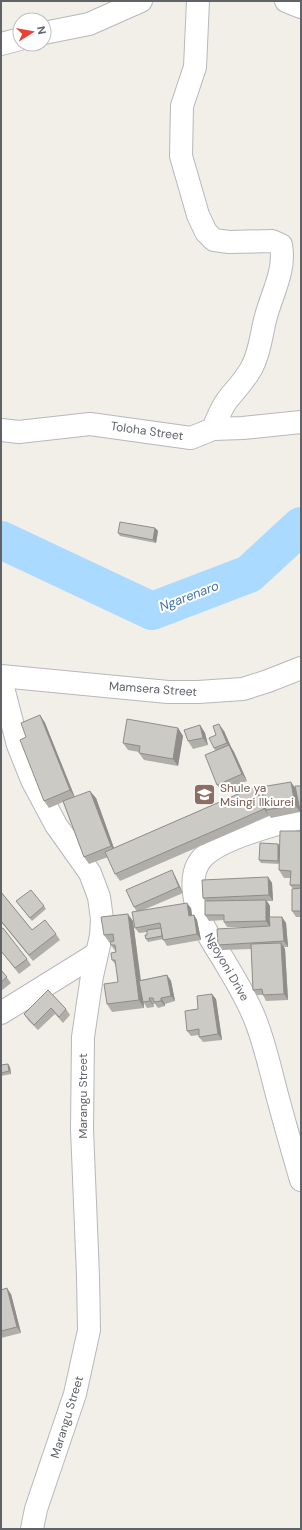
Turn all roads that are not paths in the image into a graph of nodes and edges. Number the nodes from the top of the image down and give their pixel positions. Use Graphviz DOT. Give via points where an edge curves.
graph roads {
  1 [pos="141,1"];
  2 [pos="198,1"];
  3 [pos="286,1"];
  4 [pos="301,7"];
  5 [pos="52,31"];
  6 [pos="12,41"];
  7 [pos="1,44"];
  8 [pos="301,422"];
  9 [pos="213,429"];
  10 [pos="1,430"];
  11 [pos="301,668"];
  12 [pos="1,676"];
  13 [pos="1,680"];
  14 [pos="301,818"];
  15 [pos="96,954"];
  16 [pos="1,1013"];
  17 [pos="301,1180"];
  18 [pos="32,1529"];
  1 -- 5 [label="street" via="89,24"];
  2 -- 9 [label="street" via="195,67 182,106 181,156 198,215 206,232 214,240 272,241 281,245 283,254 260,347 241,385 220,411"];
  3 -- 4 [label="street"];
  6 -- 7 [label="street"];
  8 -- 9 [label="street"];
  9 -- 10 [label="street, Toloha Street" via="191,438 90,424 19,432"];
  11 -- 12 [label="street, Mamsera Street" via="243,688 198,692 168,692"];
  13 -- 15 [label="street, Marangu Street" via="16,738 32,780 56,825 90,873 99,897 102,919"];
  14 -- 17 [label="street, Ngoyoni Drive" via="242,836 209,852 197,864 194,881 195,898 206,932 253,1013"];
  15 -- 16 [label="street"];
  15 -- 18 [label="street, Marangu Street" via="83,1037 82,1129 89,1330 76,1394 36,1509"];
}
